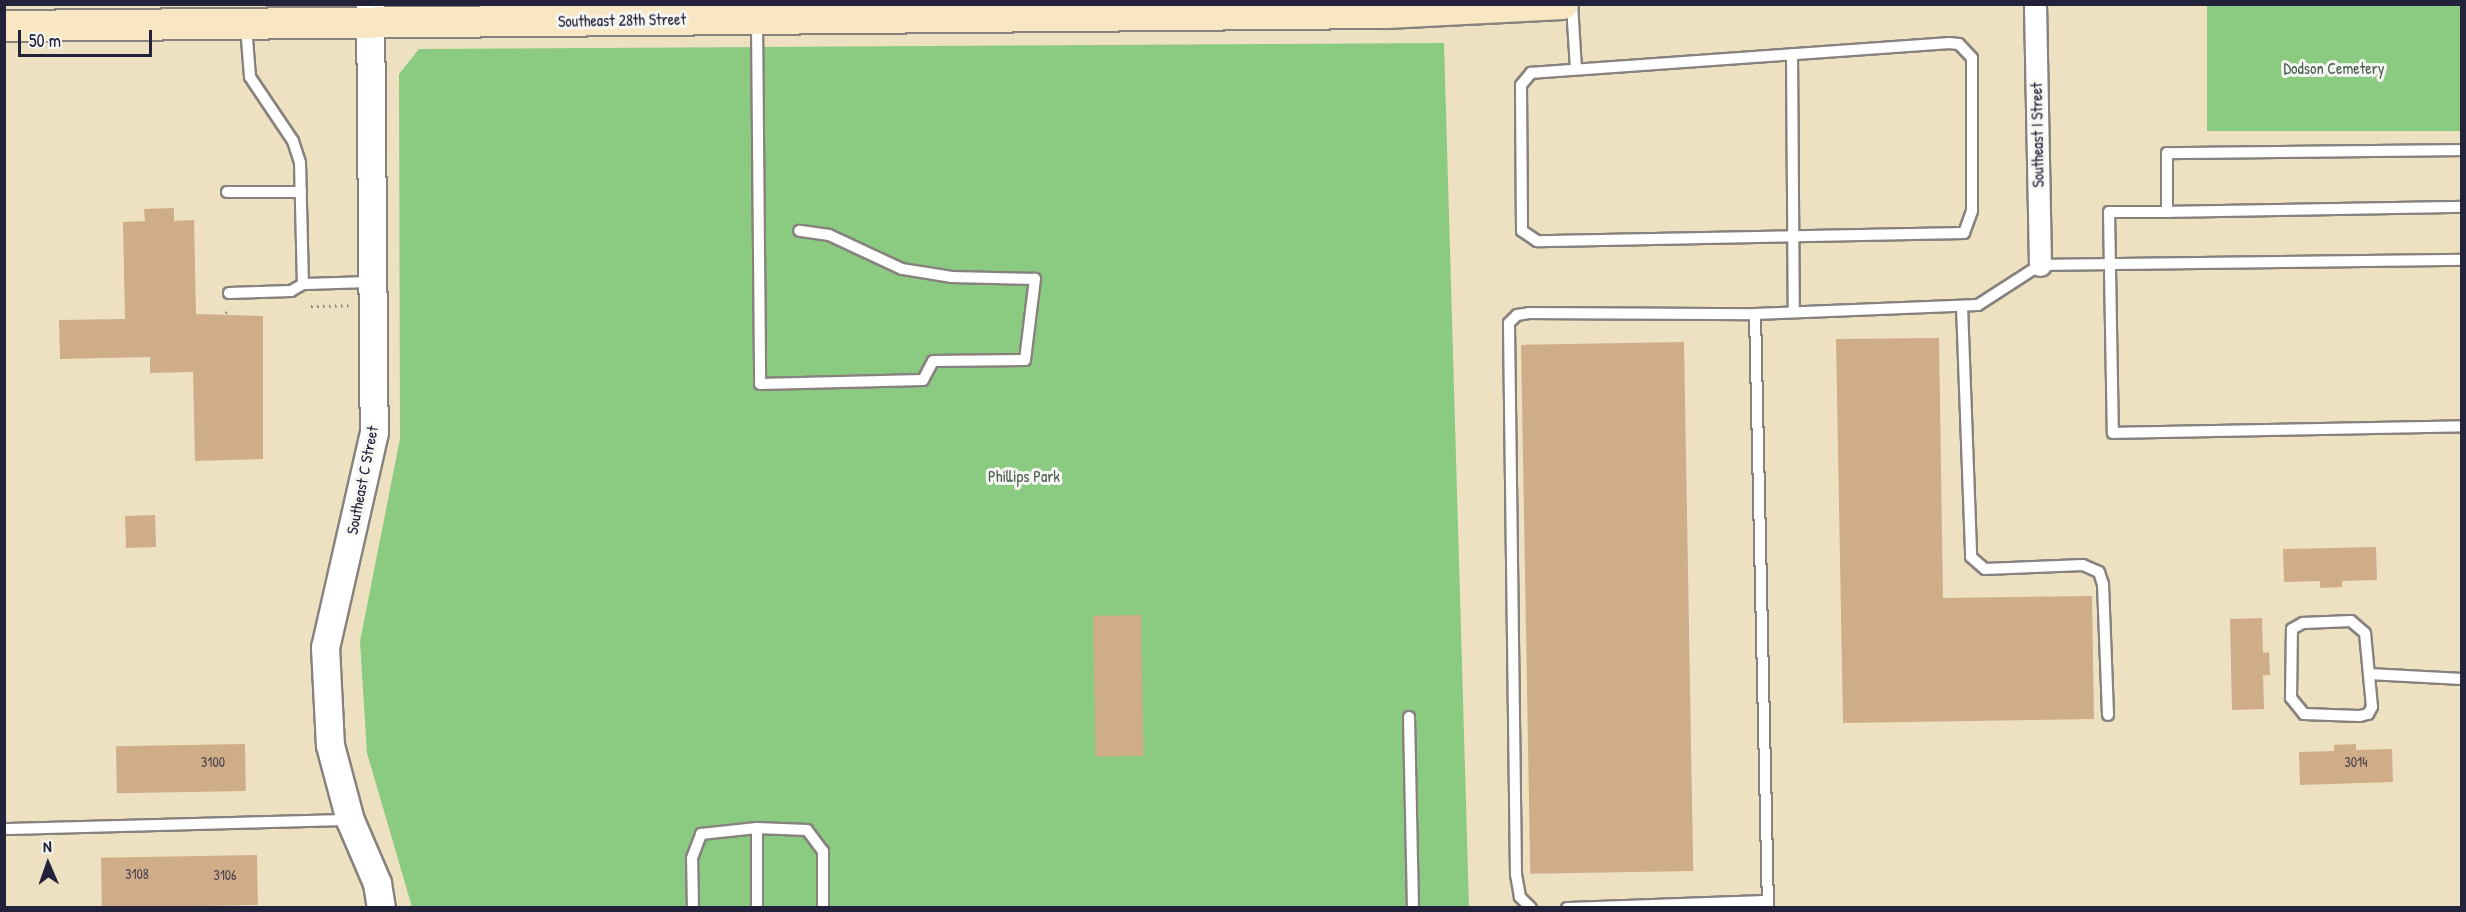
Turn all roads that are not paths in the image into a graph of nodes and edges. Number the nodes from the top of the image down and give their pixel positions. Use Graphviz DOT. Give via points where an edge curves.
graph roads {
  1 [pos="1563,4"];
  2 [pos="1572,4"];
  3 [pos="2035,4"];
  4 [pos="1267,9"];
  5 [pos="1387,9"];
  6 [pos="1183,10"];
  7 [pos="370,14"];
  8 [pos="756,18"];
  9 [pos="246,24"];
  10 [pos="4,26"];
  11 [pos="1792,54"];
  12 [pos="1576,69"];
  13 [pos="2462,150"];
  14 [pos="227,192"];
  15 [pos="301,192"];
  16 [pos="2462,207"];
  17 [pos="2167,212"];
  18 [pos="799,231"];
  19 [pos="1794,238"];
  20 [pos="2462,260"];
  21 [pos="2040,265"];
  22 [pos="2109,266"];
  23 [pos="372,282"];
  24 [pos="303,284"];
  25 [pos="229,292"];
  26 [pos="1962,306"];
  27 [pos="1794,312"];
  28 [pos="1755,314"];
  29 [pos="2462,426"];
  30 [pos="2370,674"];
  31 [pos="2462,679"];
  32 [pos="2108,715"];
  33 [pos="1409,717"];
  34 [pos="350,820"];
  35 [pos="757,828"];
  36 [pos="4,829"];
  37 [pos="1768,904"];
  38 [pos="381,908"];
  39 [pos="693,908"];
  40 [pos="757,908"];
  41 [pos="823,908"];
  42 [pos="1413,908"];
  43 [pos="1531,908"];
  44 [pos="1567,908"];
  1 -- 5 [label="main road, Southeast 28th Street"];
  2 -- 12 [label="lane"];
  3 -- 21 [label="street, Southeast I Street"];
  4 -- 5 [label="main road, Southeast 28th Street"];
  4 -- 6 [label="main road, Southeast 28th Street"];
  6 -- 8 [label="main road, Southeast 28th Street"];
  7 -- 8 [label="main road, Southeast 28th Street"];
  7 -- 9 [label="main road, Southeast 28th Street"];
  7 -- 23 [label="street, Southeast C Street"];
  8 -- 18 [label="lane" via="760,384 923,380 933,362 1024,360 1035,279 952,277 902,269 829,235"];
  9 -- 10 [label="main road, Southeast 28th Street" via="159,20"];
  9 -- 15 [label="lane" via="250,77 293,141 300,163"];
  11 -- 12 [label="lane"];
  11 -- 19 [label="lane"];
  11 -- 19 [label="lane" via="1959,44 1971,58 1972,70 1972,211 1964,233"];
  12 -- 19 [label="lane" via="1531,72 1521,85 1522,231 1528,238 1537,242"];
  13 -- 17 [label="lane" via="2167,153"];
  14 -- 15 [label="lane"];
  15 -- 24 [label="lane"];
  16 -- 17 [label="lane"];
  17 -- 22 [label="lane" via="2109,212"];
  19 -- 27 [label="lane"];
  20 -- 22 [label="lane"];
  21 -- 22 [label="lane"];
  21 -- 26 [label="lane" via="1978,305"];
  22 -- 29 [label="lane" via="2113,433"];
  23 -- 24 [label="lane"];
  23 -- 34 [label="street, Southeast C Street" via="374,432 325,647 330,745"];
  24 -- 25 [label="lane" via="291,291"];
  26 -- 27 [label="lane"];
  26 -- 32 [label="lane" via="1971,557 1984,569 2084,565 2099,572 2103,584"];
  27 -- 28 [label="lane"];
  28 -- 37 [label="lane"];
  28 -- 43 [label="lane" via="1529,313 1517,315 1509,323 1516,875 1520,897"];
  30 -- 30 [label="lane" via="2365,633 2351,621 2303,623 2292,629 2291,698 2304,714 2368,714 2372,707"];
  30 -- 31 [label="lane"];
  33 -- 42 [label="lane"];
  34 -- 36 [label="lane"];
  34 -- 38 [label="street, Southeast C Street" via="377,883"];
  35 -- 39 [label="lane" via="701,834 692,858"];
  35 -- 40 [label="lane"];
  35 -- 41 [label="lane" via="807,830 823,851"];
  37 -- 44 [label="lane"];
}
